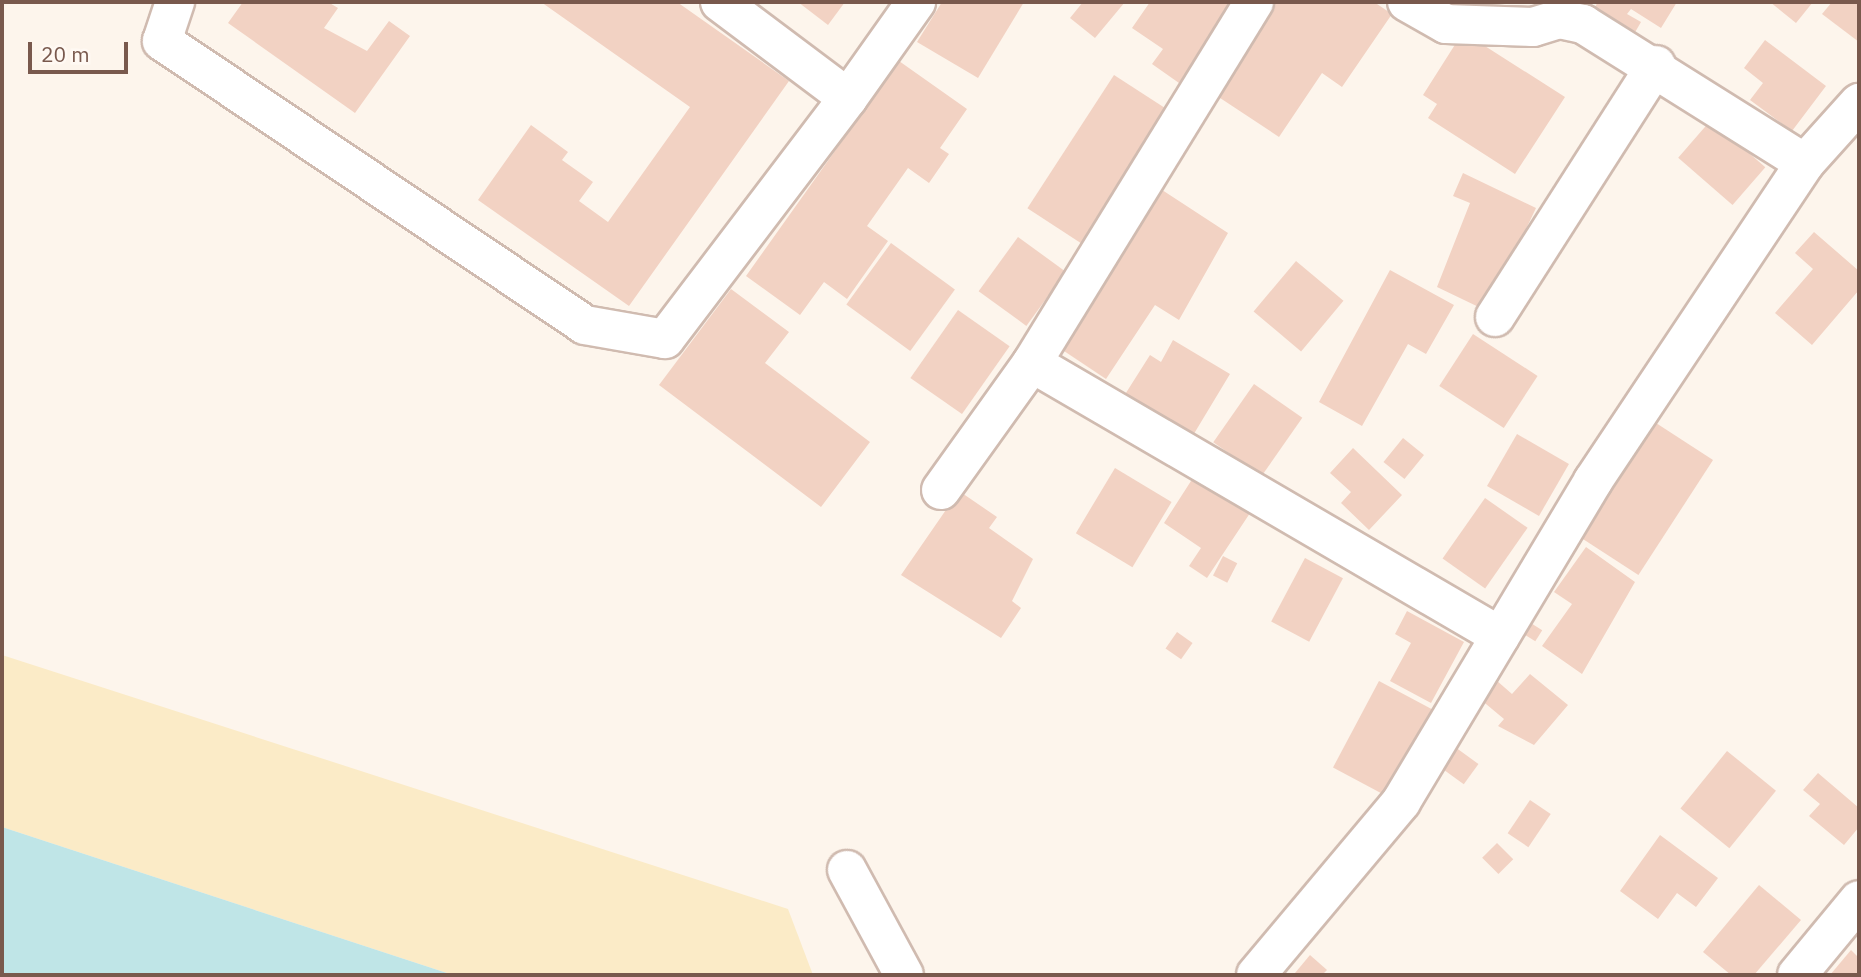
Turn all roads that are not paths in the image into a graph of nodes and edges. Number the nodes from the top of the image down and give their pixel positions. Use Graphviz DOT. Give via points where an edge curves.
graph roads {
  1 [pos="175,2"];
  2 [pos="720,2"];
  3 [pos="916,2"];
  4 [pos="1254,2"];
  5 [pos="1407,2"];
  6 [pos="1565,10"];
  7 [pos="1656,65"];
  8 [pos="848,98"];
  9 [pos="1859,103"];
  10 [pos="1805,163"];
  11 [pos="1495,317"];
  12 [pos="1032,363"];
  13 [pos="941,490"];
  14 [pos="1500,636"];
  15 [pos="847,870"];
  16 [pos="1859,900"];
  17 [pos="904,975"];
  18 [pos="1256,975"];
  19 [pos="1797,975"];
  1 -- 8 [label="street" via="162,41 585,325 665,339"];
  2 -- 8 [label="street"];
  3 -- 8 [label="street"];
  4 -- 12 [label="street"];
  5 -- 6 [label="street" via="1446,24 1533,27"];
  6 -- 7 [label="street"];
  7 -- 10 [label="street"];
  7 -- 11 [label="street"];
  9 -- 10 [label="street"];
  10 -- 14 [label="street" via="1593,481"];
  12 -- 13 [label="street"];
  12 -- 14 [label="street"];
  14 -- 18 [label="street" via="1401,802"];
  15 -- 17 [label="street"];
  16 -- 19 [label="street"];
}
